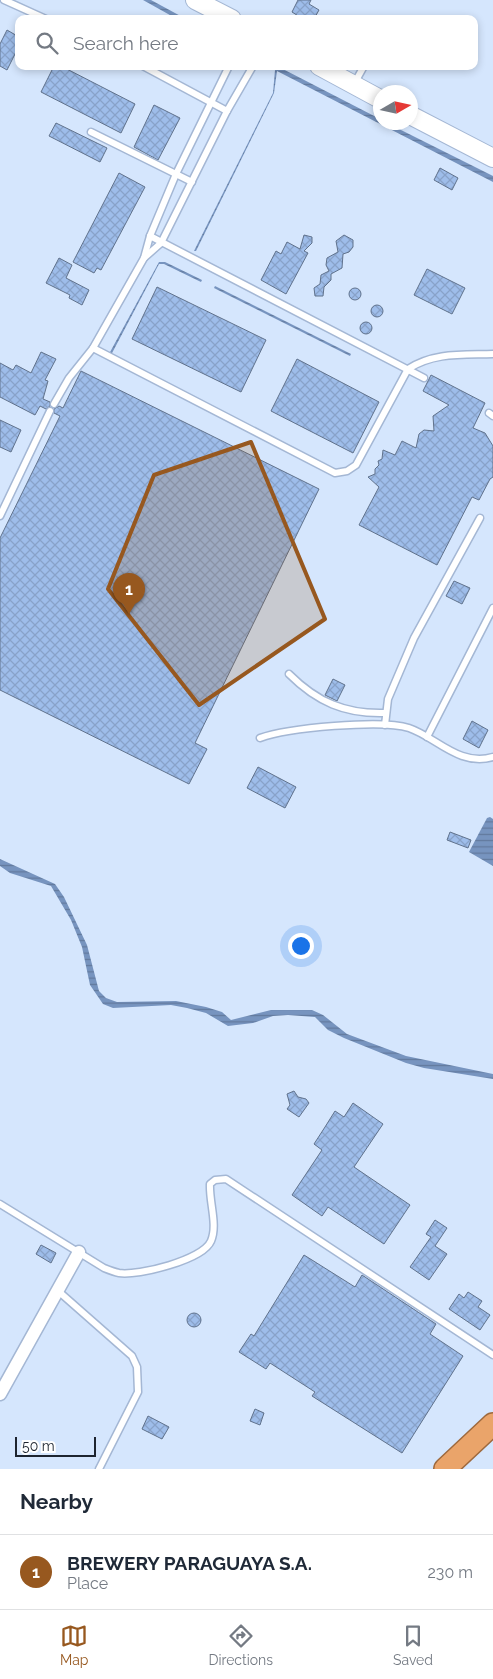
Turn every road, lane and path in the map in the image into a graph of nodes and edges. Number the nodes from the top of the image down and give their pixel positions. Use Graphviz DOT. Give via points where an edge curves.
graph roads {
  1 [pos="4,0"];
  2 [pos="195,0"];
  3 [pos="37,15"];
  4 [pos="224,15"];
  5 [pos="151,70"];
  6 [pos="227,70"];
  7 [pos="251,70"];
  8 [pos="326,70"];
  9 [pos="362,70"];
  10 [pos="353,85"];
  11 [pos="373,95"];
  12 [pos="210,102"];
  13 [pos="227,111"];
  14 [pos="418,119"];
  15 [pos="91,132"];
  16 [pos="493,158"];
  17 [pos="176,174"];
  18 [pos="192,182"];
  19 [pos="150,236"];
  20 [pos="161,243"];
  21 [pos="144,258"];
  22 [pos="93,348"];
  23 [pos="493,354"];
  24 [pos="408,369"];
  25 [pos="424,378"];
  26 [pos="54,404"];
  27 [pos="50,411"];
  28 [pos="0,516"];
  29 [pos="480,518"];
  30 [pos="493,608"];
  31 [pos="289,674"];
  32 [pos="384,713"];
  33 [pos="384,725"];
  34 [pos="427,737"];
  35 [pos="260,738"];
  36 [pos="493,757"];
  37 [pos="0,1204"];
  38 [pos="78,1252"];
  39 [pos="57,1290"];
  40 [pos="493,1355"];
  41 [pos="0,1394"];
  42 [pos="493,1424"];
  43 [pos="99,1469"];
  44 [pos="445,1469"];
  1 -- 3 [label="lane"];
  2 -- 4 [label="main road"];
  5 -- 12 [label="lane"];
  6 -- 12 [label="lane"];
  7 -- 13 [label="lane"];
  8 -- 10 [label="main road"];
  9 -- 10 [label="lane"];
  10 -- 11 [label="main road"];
  12 -- 13 [label="lane"];
  12 -- 17 [label="lane"];
  13 -- 18 [label="lane"];
  14 -- 16 [label="main road"];
  15 -- 17 [label="lane"];
  17 -- 18 [label="lane"];
  17 -- 19 [label="lane"];
  18 -- 20 [label="lane"];
  19 -- 20 [label="lane"];
  19 -- 21 [label="lane"];
  20 -- 21 [label="lane"];
  20 -- 24 [label="lane"];
  21 -- 22 [label="lane"];
  22 -- 24 [label="lane" via="335,473 356,465"];
  22 -- 26 [label="lane" via="68,378"];
  23 -- 24 [label="lane" via="440,356 420,361"];
  24 -- 25 [label="lane"];
  27 -- 28 [label="lane"];
  29 -- 32 [label="lane" via="414,638"];
  30 -- 34 [label="lane"];
  31 -- 32 [label="lane" via="304,690 341,709 364,714"];
  32 -- 33 [label="lane"];
  33 -- 34 [label="lane" via="408,728"];
  33 -- 35 [label="lane" via="324,727"];
  34 -- 36 [label="lane" via="440,747 463,756"];
  37 -- 38 [label="lane"];
  38 -- 39 [label="street"];
  38 -- 40 [label="lane" via="119,1273 167,1266 192,1257 204,1250 212,1236 210,1184 226,1179"];
  39 -- 41 [label="street"];
  39 -- 43 [label="lane" via="132,1356 138,1367 138,1392"];
  42 -- 44 [label="highway"];
}
